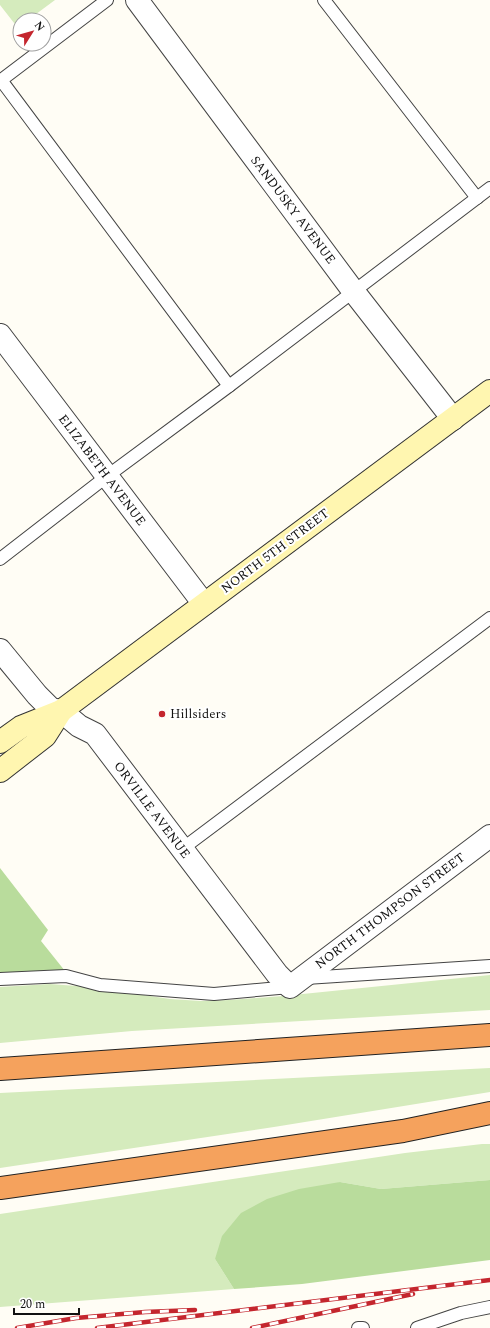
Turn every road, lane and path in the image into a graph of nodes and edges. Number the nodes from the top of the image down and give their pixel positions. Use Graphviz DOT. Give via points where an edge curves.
graph roads {
  1 [pos="108,0"];
  2 [pos="137,0"];
  3 [pos="324,0"];
  4 [pos="0,81"];
  5 [pos="490,188"];
  6 [pos="476,198"];
  7 [pos="354,292"];
  8 [pos="0,335"];
  9 [pos="229,386"];
  10 [pos="490,391"];
  11 [pos="453,419"];
  12 [pos="106,477"];
  13 [pos="0,560"];
  14 [pos="204,604"];
  15 [pos="490,618"];
  16 [pos="0,650"];
  17 [pos="61,711"];
  18 [pos="0,742"];
  19 [pos="0,771"];
  20 [pos="490,836"];
  21 [pos="182,849"];
  22 [pos="490,966"];
  23 [pos="0,979"];
  24 [pos="295,983"];
  25 [pos="490,1035"];
  26 [pos="0,1069"];
  27 [pos="490,1114"];
  28 [pos="490,1126"];
  29 [pos="403,1131"];
  30 [pos="0,1188"];
  31 [pos="490,1307"];
  32 [pos="358,1328"];
  33 [pos="363,1328"];
  34 [pos="417,1328"];
  1 -- 4 [label="lane"];
  2 -- 7 [label="street, SANDUSKY AVENUE"];
  3 -- 6 [label="lane"];
  4 -- 9 [label="lane"];
  5 -- 6 [label="lane"];
  6 -- 7 [label="lane"];
  7 -- 9 [label="lane"];
  7 -- 11 [label="street, SANDUSKY AVENUE"];
  8 -- 12 [label="street, ELIZABETH AVENUE"];
  9 -- 12 [label="lane"];
  10 -- 11 [label="main road, NORTH 5TH STREET"];
  11 -- 14 [label="main road, NORTH 5TH STREET"];
  12 -- 13 [label="lane"];
  12 -- 14 [label="street, ELIZABETH AVENUE"];
  14 -- 17 [label="main road, NORTH 5TH STREET"];
  15 -- 21 [label="lane"];
  16 -- 17 [label="street, ORVILLE AVENUE" via="51,709"];
  17 -- 18 [label="main road, NORTH 5TH STREET" via="21,727"];
  17 -- 19 [label="main road, NORTH 5TH STREET" via="45,736"];
  17 -- 21 [label="street, ORVILLE AVENUE" via="79,726 95,734"];
  20 -- 24 [label="street, NORTH THOMPSON STREET"];
  21 -- 24 [label="street, ORVILLE AVENUE" via="277,974"];
  22 -- 24 [label="lane"];
  23 -- 24 [label="lane" via="66,976 100,985 214,994"];
  25 -- 26 [label="highway"];
  27 -- 29 [label="highway"];
  28 -- 29 [label="highway"];
  29 -- 30 [label="highway"];
  31 -- 34 [label="lane" via="461,1313"];
  32 -- 33 [label="lane"];
}
